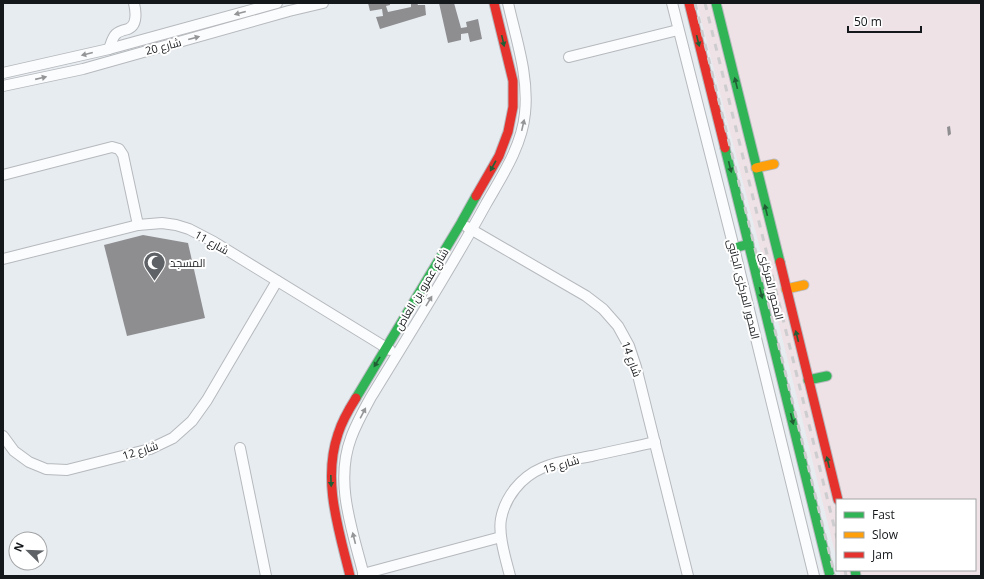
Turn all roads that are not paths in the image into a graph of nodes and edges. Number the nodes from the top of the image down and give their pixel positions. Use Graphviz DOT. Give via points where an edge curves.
graph roads {
  1 [pos="134,3"];
  2 [pos="277,3"];
  3 [pos="323,3"];
  4 [pos="494,3"];
  5 [pos="508,3"];
  6 [pos="672,3"];
  7 [pos="689,3"];
  8 [pos="716,3"];
  9 [pos="678,30"];
  10 [pos="109,49"];
  11 [pos="569,57"];
  12 [pos="3,73"];
  13 [pos="3,86"];
  14 [pos="774,164"];
  15 [pos="756,168"];
  16 [pos="3,175"];
  17 [pos="461,223"];
  18 [pos="138,225"];
  19 [pos="472,230"];
  20 [pos="749,244"];
  21 [pos="734,248"];
  22 [pos="3,259"];
  23 [pos="277,281"];
  24 [pos="804,285"];
  25 [pos="786,289"];
  26 [pos="386,347"];
  27 [pos="397,354"];
  28 [pos="827,376"];
  29 [pos="808,380"];
  30 [pos="3,436"];
  31 [pos="655,442"];
  32 [pos="240,448"];
  33 [pos="838,499"];
  34 [pos="501,537"];
  35 [pos="363,575"];
  36 [pos="266,576"];
  37 [pos="350,576"];
  38 [pos="510,576"];
  39 [pos="688,576"];
  40 [pos="814,576"];
  41 [pos="830,576"];
  1 -- 10 [label="street" via="134,24 117,33"];
  2 -- 10 [label="street, شارع 20, one-way"];
  13 -- 3 [label="street, شارع 20, one-way" via="83,69"];
  4 -- 17 [label="main road, شارع عمرو بن العاص, one-way" via="513,82 513,107 508,132 499,156"];
  19 -- 5 [label="street, شارع عمرو بن العاص, one-way" via="520,140 525,114 526,83"];
  6 -- 9 [label="street, المحور المركزى الجانبى"];
  7 -- 20 [label="main road, المحور المركزى, one-way"];
  15 -- 8 [label="main road, المحور المركزى, one-way"];
  9 -- 11 [label="street"];
  9 -- 21 [label="street, المحور المركزى الجانبى"];
  10 -- 12 [label="street, شارع 20, one-way"];
  14 -- 15 [label="main road"];
  25 -- 15 [label="main road, المحور المركزى, one-way"];
  16 -- 18 [label="street" via="112,146 119,149 123,155"];
  17 -- 19 [label="street, شارع 14"];
  17 -- 26 [label="main road, شارع عمرو بن العاص"];
  18 -- 22 [label="street, شارع 11"];
  18 -- 23 [label="street, شارع 11" via="162,223 189,229"];
  27 -- 19 [label="street, شارع عمرو بن العاص, one-way"];
  19 -- 31 [label="street, شارع 14" via="586,296 603,309 618,326 629,346 636,367"];
  20 -- 21 [label="main road"];
  20 -- 41 [label="main road, المحور المركزى, one-way"];
  21 -- 40 [label="street, المحور المركزى الجانبى"];
  23 -- 26 [label="street, شارع 11"];
  23 -- 30 [label="street, شارع 12" via="207,400 192,421 173,438 150,449 67,470 46,469 29,462 14,451"];
  24 -- 25 [label="main road"];
  29 -- 25 [label="main road, المحور المركزى, one-way"];
  26 -- 27 [label="street, شارع 11"];
  26 -- 37 [label="main road, شارع عمرو بن العاص, one-way" via="348,413 338,434 332,456 333,501"];
  35 -- 27 [label="street, شارع عمرو بن العاص, one-way" via="346,499 345,458 359,419"];
  28 -- 29 [label="main road"];
  33 -- 29 [label="main road, المحور المركزى, one-way"];
  31 -- 34 [label="street, شارع 15" via="541,468 515,488 506,503 501,520"];
  31 -- 39 [label="street, شارع 14"];
  32 -- 36 [label="street"];
  34 -- 35 [label="street"];
  34 -- 38 [label="street, شارع 15"];
}
